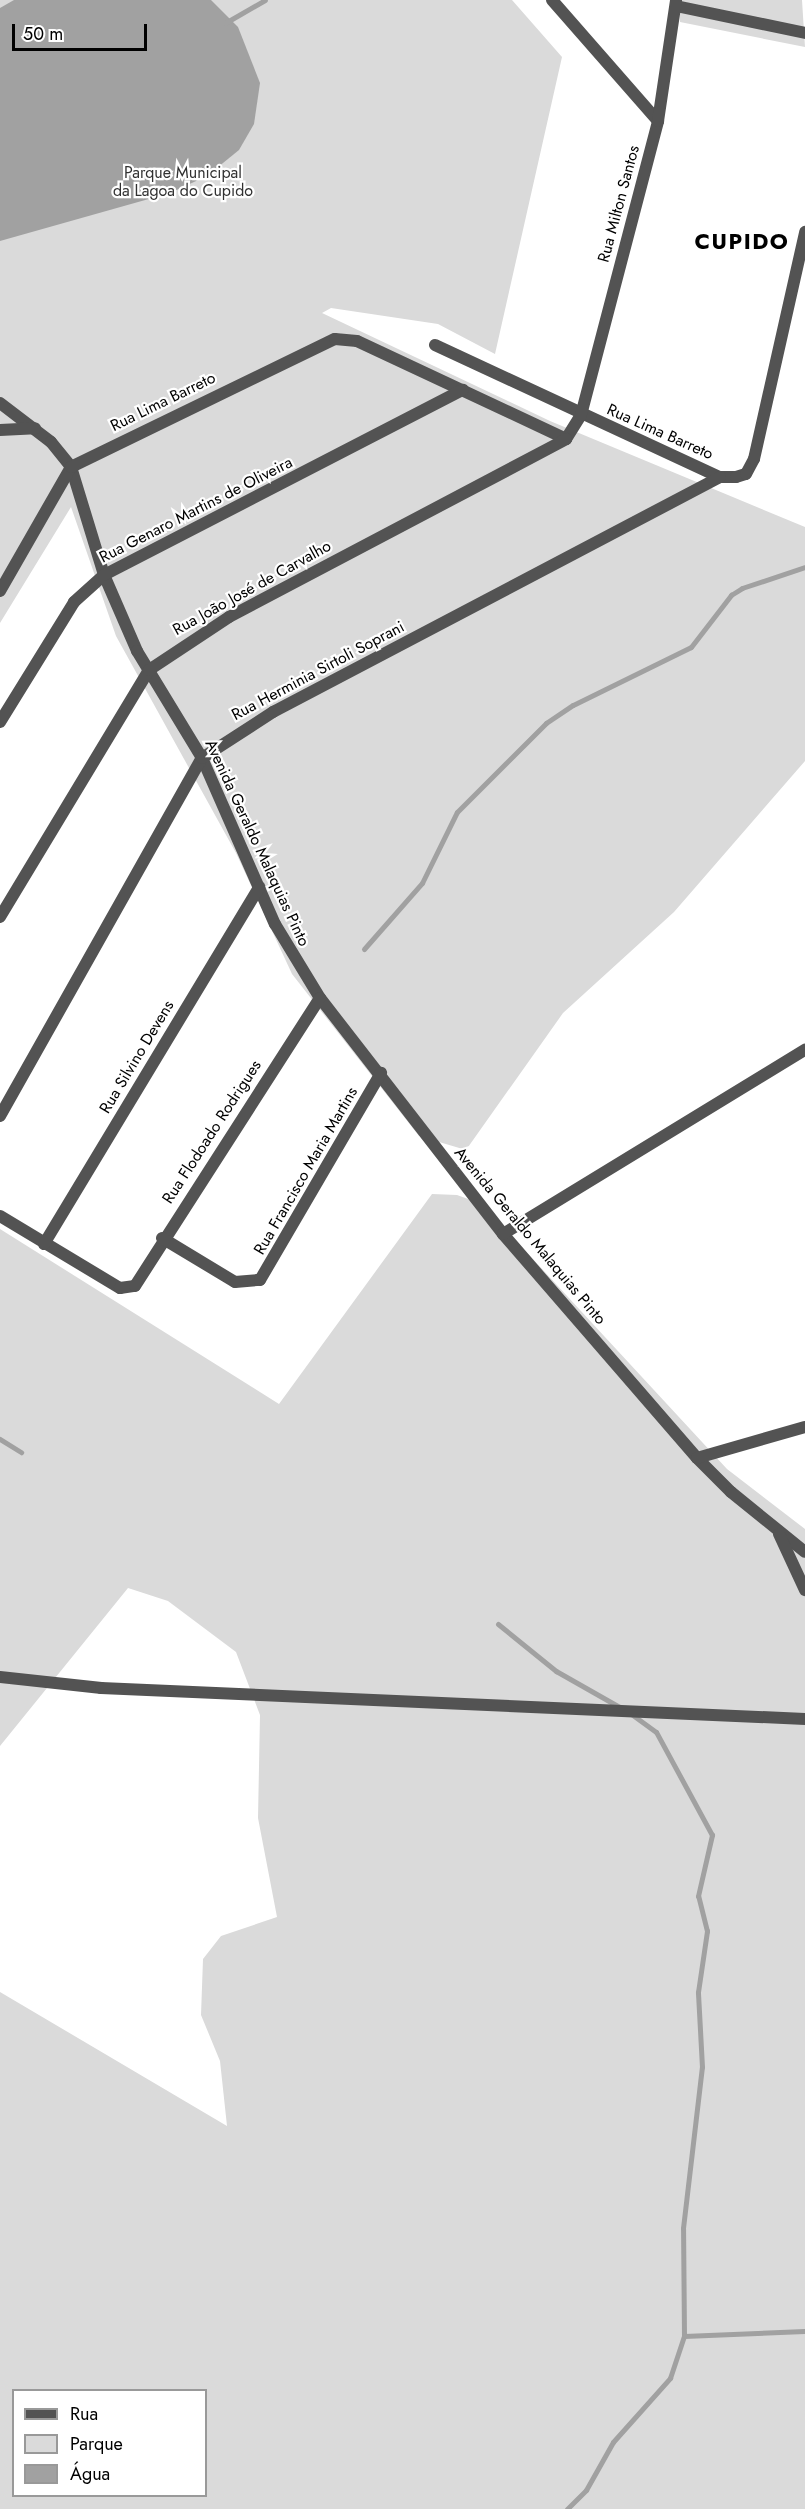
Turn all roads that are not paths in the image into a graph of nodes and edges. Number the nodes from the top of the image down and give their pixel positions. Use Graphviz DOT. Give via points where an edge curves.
graph roads {
  1 [pos="552,0"];
  2 [pos="676,3"];
  3 [pos="805,33"];
  4 [pos="658,121"];
  5 [pos="805,232"];
  6 [pos="435,345"];
  7 [pos="463,390"];
  8 [pos="0,403"];
  9 [pos="581,415"];
  10 [pos="35,428"];
  11 [pos="0,430"];
  12 [pos="566,439"];
  13 [pos="71,467"];
  14 [pos="720,477"];
  15 [pos="104,575"];
  16 [pos="0,591"];
  17 [pos="149,670"];
  18 [pos="0,722"];
  19 [pos="202,758"];
  20 [pos="259,887"];
  21 [pos="0,917"];
  22 [pos="320,998"];
  23 [pos="805,1050"];
  24 [pos="381,1073"];
  25 [pos="0,1116"];
  26 [pos="0,1216"];
  27 [pos="503,1234"];
  28 [pos="162,1238"];
  29 [pos="44,1244"];
  30 [pos="805,1427"];
  31 [pos="698,1458"];
  32 [pos="779,1533"];
  33 [pos="805,1552"];
  34 [pos="805,1590"];
  35 [pos="0,1677"];
  36 [pos="805,1719"];
  1 -- 4 [label="street"];
  2 -- 3 [label="street"];
  2 -- 4 [label="street, Rua Milton Santos"];
  4 -- 9 [label="street, Rua Milton Santos"];
  5 -- 14 [label="street, Rua Lima Barreto" via="754,459 746,474"];
  6 -- 9 [label="street, Rua Lima Barreto"];
  7 -- 12 [label="street, Rua Lima Barreto"];
  7 -- 13 [label="street, Rua Lima Barreto" via="357,341 335,339"];
  7 -- 15 [label="street, Rua Genaro Martins de Oliveira"];
  8 -- 10 [label="street, Avenida Geraldo Malaquias Pinto"];
  9 -- 12 [label="street, Rua Milton Santos"];
  9 -- 14 [label="street, Rua Lima Barreto"];
  10 -- 11 [label="street"];
  10 -- 13 [label="street, Avenida Geraldo Malaquias Pinto"];
  12 -- 17 [label="street, Rua João José de Carvalho" via="229,617"];
  13 -- 15 [label="street, Avenida Geraldo Malaquias Pinto"];
  13 -- 16 [label="street"];
  14 -- 19 [label="street, Rua Herminia Sirtoli Soprani" via="273,712"];
  15 -- 17 [label="street, Avenida Geraldo Malaquias Pinto"];
  15 -- 18 [label="street, Rua Genaro Martins de Oliveira" via="74,602"];
  17 -- 19 [label="street, Avenida Geraldo Malaquias Pinto"];
  17 -- 21 [label="street, Rua João José de Carvalho"];
  19 -- 20 [label="street, Avenida Geraldo Malaquias Pinto"];
  19 -- 25 [label="street, Rua Herminia Sirtoli Soprani"];
  20 -- 22 [label="street, Avenida Geraldo Malaquias Pinto" via="295,962"];
  20 -- 29 [label="street, Rua Silvino Devens"];
  22 -- 24 [label="street, Avenida Geraldo Malaquias Pinto"];
  22 -- 28 [label="street, Rua Flodoado Rodrigues"];
  23 -- 27 [label="street"];
  24 -- 27 [label="street, Avenida Geraldo Malaquias Pinto"];
  24 -- 28 [label="street, Rua Francisco Maria Martins" via="260,1280 235,1282"];
  26 -- 29 [label="street"];
  27 -- 31 [label="street, Avenida Geraldo Malaquias Pinto"];
  28 -- 29 [label="street, Rua Flodoado Rodrigues" via="135,1286 120,1288"];
  30 -- 31 [label="street"];
  31 -- 32 [label="street, Avenida Geraldo Malaquias Pinto"];
  32 -- 33 [label="street, Avenida Geraldo Malaquias Pinto"];
  32 -- 34 [label="street"];
  35 -- 36 [label="street" via="101,1688"];
}
